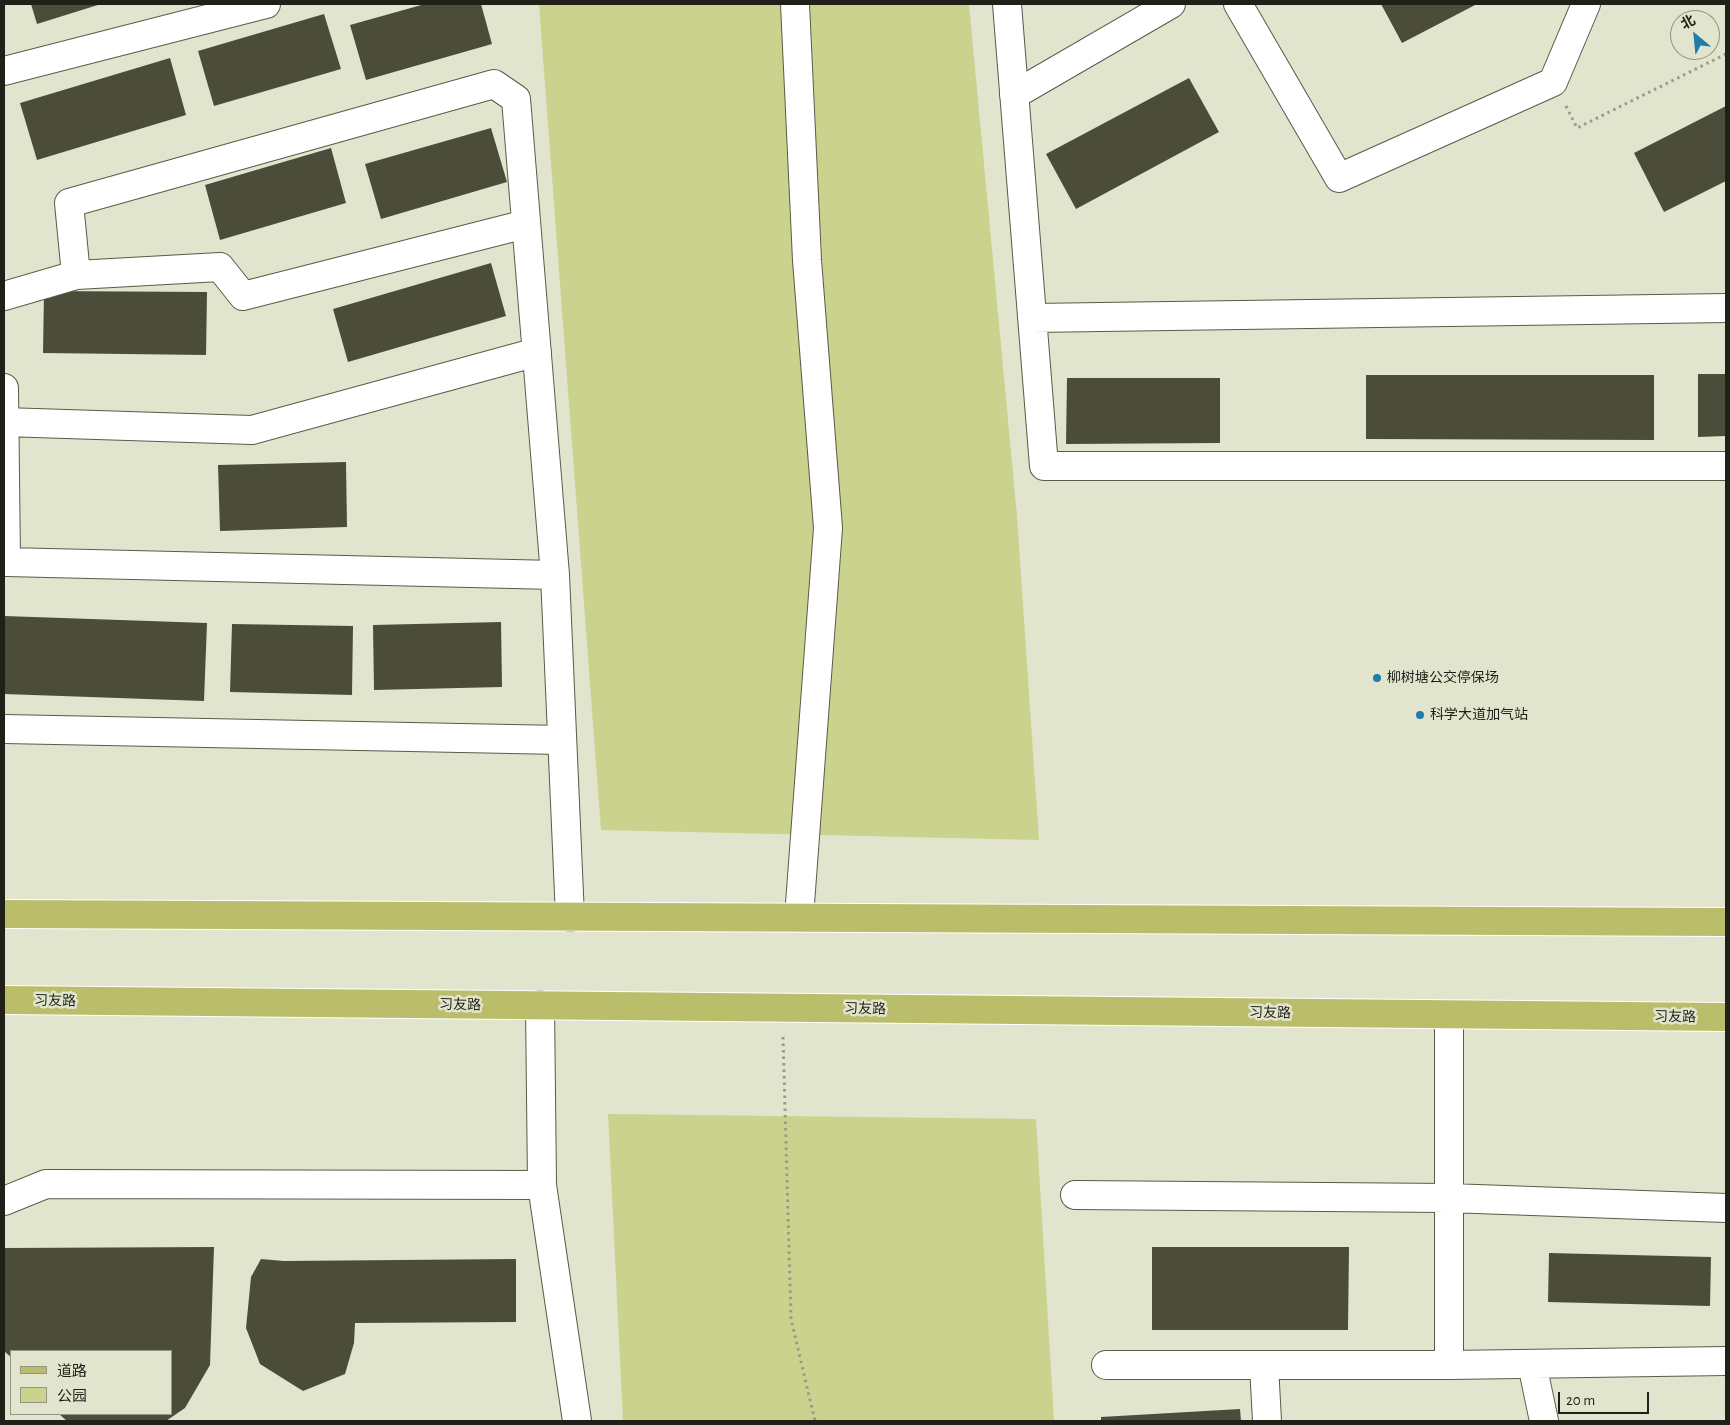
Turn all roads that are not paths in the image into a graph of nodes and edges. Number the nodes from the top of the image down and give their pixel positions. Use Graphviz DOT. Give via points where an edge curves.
graph roads {
  1 [pos="266,4"];
  2 [pos="795,4"];
  3 [pos="1007,4"];
  4 [pos="1171,4"];
  5 [pos="1238,4"];
  6 [pos="1586,4"];
  7 [pos="4,71"];
  8 [pos="1014,95"];
  9 [pos="526,224"];
  10 [pos="76,275"];
  11 [pos="4,296"];
  12 [pos="1726,308"];
  13 [pos="1032,318"];
  14 [pos="537,352"];
  15 [pos="4,388"];
  16 [pos="4,422"];
  17 [pos="1726,466"];
  18 [pos="555,575"];
  19 [pos="4,729"];
  20 [pos="562,740"];
  21 [pos="4,914"];
  22 [pos="570,917"];
  23 [pos="799,918"];
  24 [pos="1726,922"];
  25 [pos="4,1000"];
  26 [pos="540,1005"];
  27 [pos="1449,1015"];
  28 [pos="1726,1018"];
  29 [pos="542,1185"];
  30 [pos="1075,1195"];
  31 [pos="1449,1198"];
  32 [pos="4,1201"];
  33 [pos="1726,1208"];
  34 [pos="1726,1361"];
  35 [pos="1532,1364"];
  36 [pos="1106,1365"];
  37 [pos="1264,1365"];
  38 [pos="1449,1365"];
  39 [pos="577,1421"];
  40 [pos="1267,1421"];
  41 [pos="1544,1421"];
  1 -- 7 [label="street"];
  2 -- 23 [label="street" via="807,260 828,528"];
  3 -- 8 [label="street"];
  4 -- 8 [label="street"];
  5 -- 6 [label="street" via="1339,178 1553,82"];
  8 -- 13 [label="street"];
  9 -- 10 [label="street" via="243,296 220,267"];
  9 -- 10 [label="street" via="516,99 494,84 69,204"];
  9 -- 14 [label="street"];
  10 -- 11 [label="street"];
  12 -- 13 [label="street"];
  13 -- 17 [label="street" via="1044,466"];
  14 -- 16 [label="street" via="252,430"];
  14 -- 18 [label="street"];
  15 -- 16 [label="street"];
  16 -- 18 [label="street" via="6,562"];
  18 -- 20 [label="street"];
  19 -- 20 [label="street"];
  20 -- 22 [label="street"];
  21 -- 22 [label="main road"];
  22 -- 23 [label="main road"];
  23 -- 24 [label="main road"];
  25 -- 26 [label="main road, 习友路"];
  26 -- 27 [label="main road, 习友路"];
  26 -- 29 [label="street"];
  27 -- 28 [label="main road, 习友路"];
  27 -- 31 [label="street"];
  29 -- 32 [label="street" via="46,1184"];
  29 -- 39 [label="street"];
  30 -- 31 [label="street"];
  31 -- 33 [label="street"];
  31 -- 38 [label="street"];
  34 -- 35 [label="street"];
  35 -- 38 [label="street"];
  35 -- 41 [label="street"];
  36 -- 37 [label="street"];
  37 -- 38 [label="street"];
  37 -- 40 [label="street"];
}
